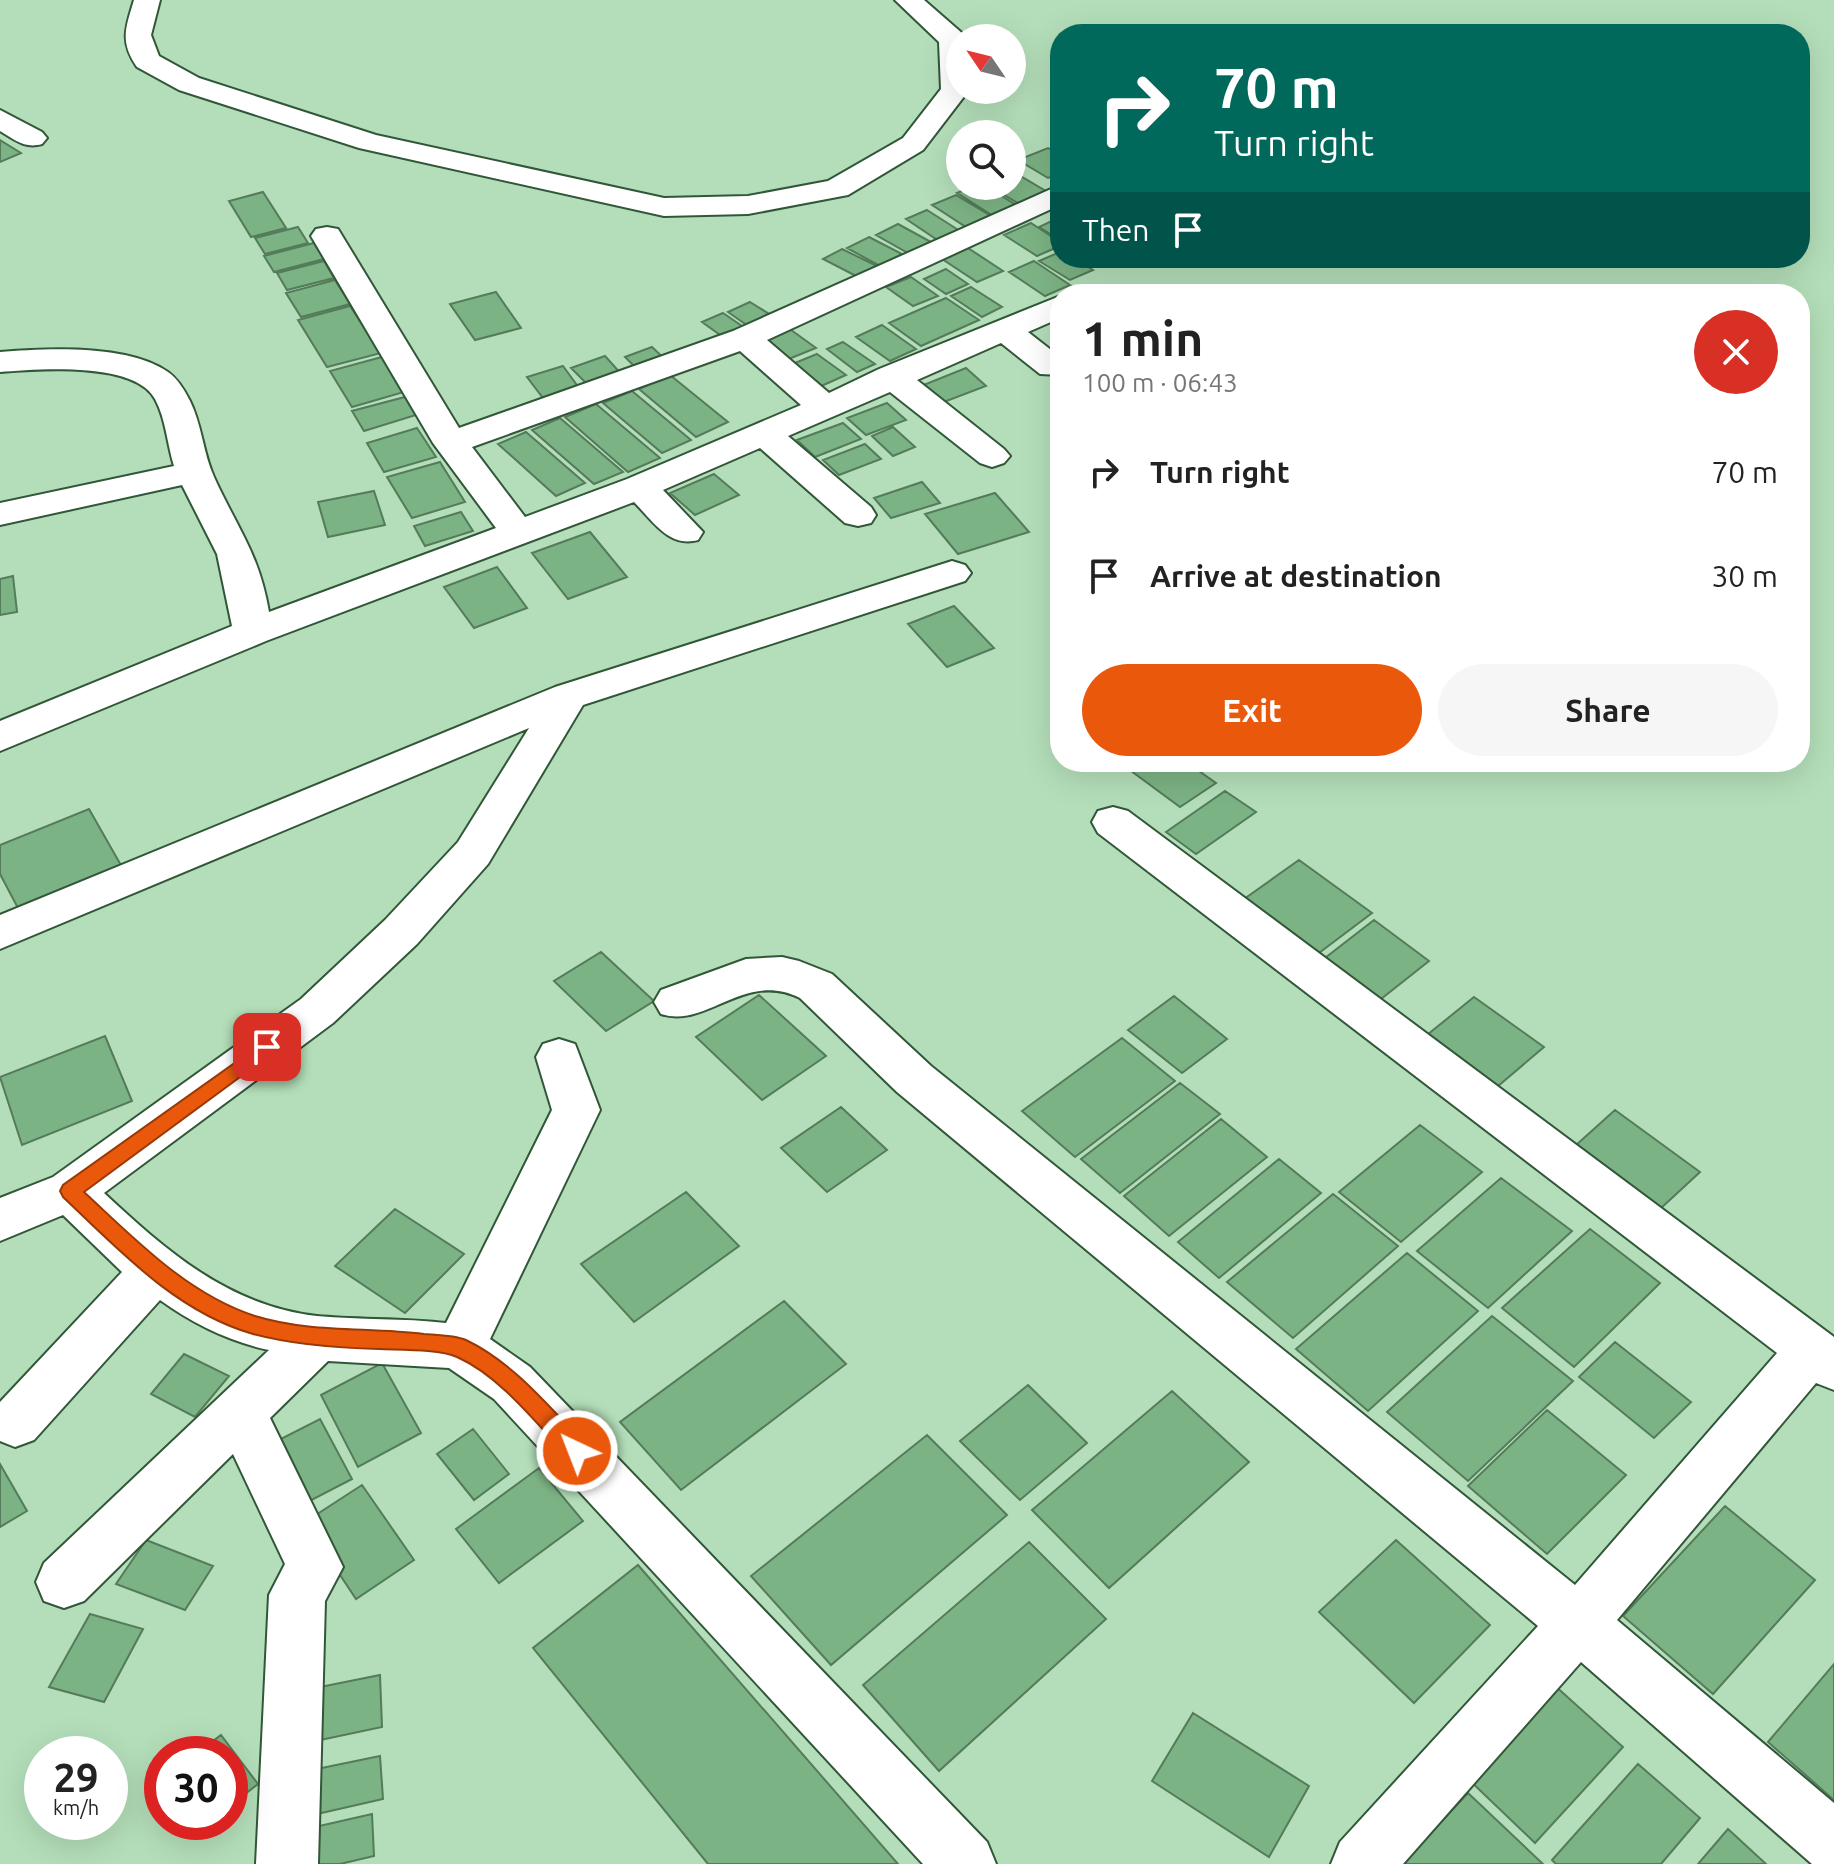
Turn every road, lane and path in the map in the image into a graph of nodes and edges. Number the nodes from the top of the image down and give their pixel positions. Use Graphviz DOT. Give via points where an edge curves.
graph roads {
  1 [pos="147,0"];
  2 [pos="908,0"];
  3 [pos="0,119"];
  4 [pos="32,138"];
  5 [pos="1050,199"];
  6 [pos="327,236"];
  7 [pos="1050,310"];
  8 [pos="1004,329"];
  9 [pos="745,338"];
  10 [pos="0,362"];
  11 [pos="1050,365"];
  12 [pos="891,376"];
  13 [pos="823,406"];
  14 [pos="763,432"];
  15 [pos="451,443"];
  16 [pos="992,456"];
  17 [pos="194,472"];
  18 [pos="640,487"];
  19 [pos="0,514"];
  20 [pos="858,515"];
  21 [pos="685,532"];
  22 [pos="519,534"];
  23 [pos="952,573"];
  24 [pos="252,632"];
  25 [pos="569,696"];
  26 [pos="0,737"];
  27 [pos="1113,822"];
  28 [pos="0,933"];
  29 [pos="677,1002"];
  30 [pos="559,1057"];
  31 [pos="70,1191"];
  32 [pos="0,1220"];
  33 [pos="156,1269"];
  34 [pos="317,1338"];
  35 [pos="460,1347"];
  36 [pos="1823,1358"];
  37 [pos="240,1412"];
  38 [pos="15,1423"];
  39 [pos="64,1582"];
  40 [pos="1578,1623"];
  41 [pos="1834,1843"];
  42 [pos="287,1864"];
  43 [pos="965,1864"];
  44 [pos="1362,1864"];
  1 -- 2 [label="street" via="137,35 147,61 189,84 369,142 664,207 748,205 837,189 913,144 955,90 953,40"];
  3 -- 4 [label="street"];
  5 -- 9 [label="street"];
  6 -- 15 [label="street"];
  7 -- 8 [label="street"];
  8 -- 11 [label="street"];
  8 -- 12 [label="street"];
  9 -- 13 [label="street"];
  9 -- 15 [label="street"];
  10 -- 17 [label="street" via="86,362 135,369 157,379 174,401"];
  12 -- 13 [label="street"];
  12 -- 16 [label="street"];
  13 -- 14 [label="street"];
  14 -- 18 [label="street"];
  14 -- 20 [label="street"];
  15 -- 22 [label="street"];
  17 -- 19 [label="street"];
  17 -- 24 [label="street" via="232,544"];
  18 -- 21 [label="street"];
  18 -- 22 [label="street"];
  22 -- 24 [label="street"];
  23 -- 25 [label="street"];
  24 -- 26 [label="street"];
  25 -- 28 [label="street"];
  25 -- 31 [label="street" via="473,853 401,932 317,1011"];
  27 -- 36 [label="street"];
  29 -- 40 [label="street" via="724,981 754,976 801,977 816,986 914,1079"];
  30 -- 35 [label="street" via="576,1110"];
  31 -- 32 [label="street"];
  31 -- 33 [label="street"];
  33 -- 34 [label="street" via="202,1302 253,1325"];
  33 -- 38 [label="street"];
  34 -- 35 [label="street"];
  34 -- 37 [label="street"];
  35 -- 43 [label="street" via="512,1383"];
  36 -- 40 [label="street"];
  37 -- 39 [label="street"];
  37 -- 42 [label="street" via="315,1567 297,1595"];
  40 -- 41 [label="street"];
  40 -- 44 [label="street"];
}
